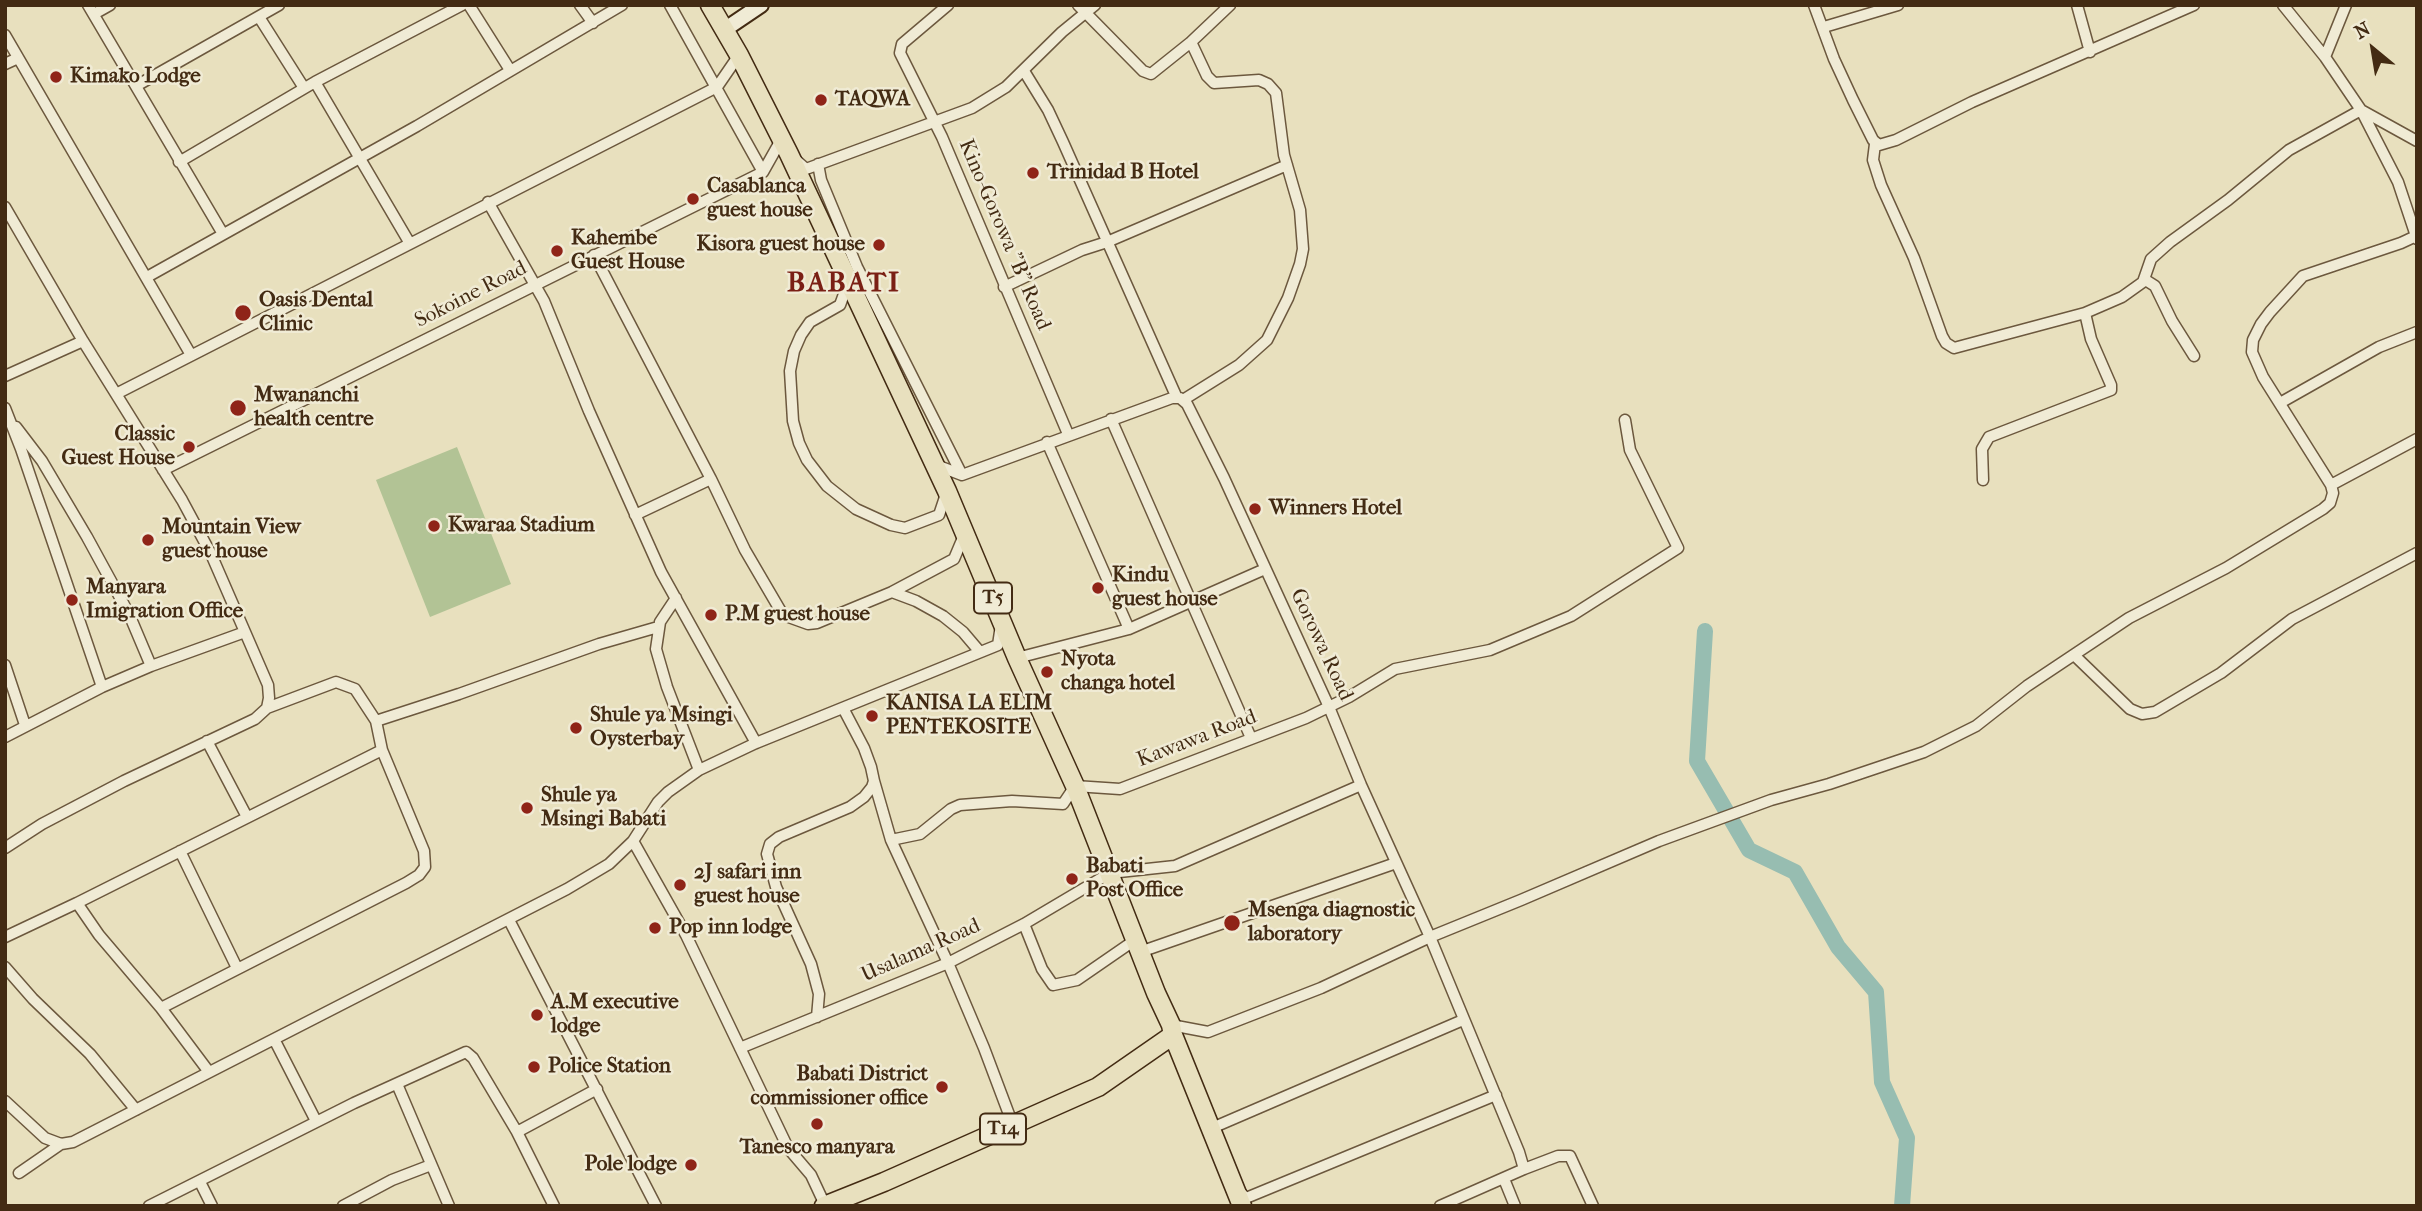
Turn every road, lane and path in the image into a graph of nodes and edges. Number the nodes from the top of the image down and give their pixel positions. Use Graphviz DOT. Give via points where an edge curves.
graph roads {
  1 [pos="110,5"];
  2 [pos="279,5"];
  3 [pos="462,5"];
  4 [pos="469,5"];
  5 [pos="580,5"];
  6 [pos="622,5"];
  7 [pos="670,5"];
  8 [pos="710,5"];
  9 [pos="761,5"];
  10 [pos="948,5"];
  11 [pos="1095,5"];
  12 [pos="1230,5"];
  13 [pos="1814,5"];
  14 [pos="1898,5"];
  15 [pos="2077,5"];
  16 [pos="2194,5"];
  17 [pos="2283,5"];
  18 [pos="2346,5"];
  19 [pos="1082,9"];
  20 [pos="91,10"];
  21 [pos="259,17"];
  22 [pos="593,23"];
  23 [pos="1824,27"];
  24 [pos="724,30"];
  25 [pos="5,35"];
  26 [pos="1191,42"];
  27 [pos="2090,52"];
  28 [pos="738,55"];
  29 [pos="2325,57"];
  30 [pos="18,58"];
  31 [pos="5,64"];
  32 [pos="510,70"];
  33 [pos="1024,71"];
  34 [pos="315,82"];
  35 [pos="135,86"];
  36 [pos="716,86"];
  37 [pos="304,88"];
  38 [pos="2361,110"];
  39 [pos="935,123"];
  40 [pos="2417,141"];
  41 [pos="1875,144"];
  42 [pos="785,147"];
  43 [pos="359,159"];
  44 [pos="179,162"];
  45 [pos="818,164"];
  46 [pos="1287,165"];
  47 [pos="764,172"];
  48 [pos="488,202"];
  49 [pos="5,207"];
  50 [pos="223,234"];
  51 [pos="2416,238"];
  52 [pos="409,242"];
  53 [pos="1107,242"];
  54 [pos="594,255"];
  55 [pos="853,274"];
  56 [pos="147,277"];
  57 [pos="2144,279"];
  58 [pos="536,284"];
  59 [pos="1004,287"];
  60 [pos="2085,313"];
  61 [pos="2417,332"];
  62 [pos="83,341"];
  63 [pos="191,355"];
  64 [pos="2194,356"];
  65 [pos="5,376"];
  66 [pos="116,394"];
  67 [pos="1180,399"];
  68 [pos="2280,403"];
  69 [pos="7,413"];
  70 [pos="1111,419"];
  71 [pos="1625,420"];
  72 [pos="1068,434"];
  73 [pos="2417,439"];
  74 [pos="1047,442"];
  75 [pos="935,465"];
  76 [pos="163,470"];
  77 [pos="962,475"];
  78 [pos="711,479"];
  79 [pos="1983,480"];
  80 [pos="2331,485"];
  81 [pos="947,491"];
  82 [pos="635,515"];
  83 [pos="965,533"];
  84 [pos="2417,553"];
  85 [pos="1265,569"];
  86 [pos="892,592"];
  87 [pos="676,598"];
  88 [pos="1191,602"];
  89 [pos="1002,621"];
  90 [pos="658,627"];
  91 [pos="1129,629"];
  92 [pos="245,632"];
  93 [pos="980,652"];
  94 [pos="2074,655"];
  95 [pos="1017,658"];
  96 [pos="5,665"];
  97 [pos="151,666"];
  98 [pos="102,687"];
  99 [pos="1329,707"];
  100 [pos="268,708"];
  101 [pos="843,708"];
  102 [pos="376,722"];
  103 [pos="25,725"];
  104 [pos="5,737"];
  105 [pos="1251,738"];
  106 [pos="207,741"];
  107 [pos="756,743"];
  108 [pos="382,750"];
  109 [pos="699,770"];
  110 [pos="874,781"];
  111 [pos="1362,785"];
  112 [pos="1075,786"];
  113 [pos="247,817"];
  114 [pos="891,840"];
  115 [pos="633,841"];
  116 [pos="5,848"];
  117 [pos="180,851"];
  118 [pos="1396,863"];
  119 [pos="1110,873"];
  120 [pos="77,903"];
  121 [pos="509,920"];
  122 [pos="1024,925"];
  123 [pos="5,937"];
  124 [pos="1430,937"];
  125 [pos="1137,946"];
  126 [pos="948,962"];
  127 [pos="5,967"];
  128 [pos="237,968"];
  129 [pos="1156,993"];
  130 [pos="161,1008"];
  131 [pos="817,1017"];
  132 [pos="1463,1020"];
  133 [pos="1172,1030"];
  134 [pos="274,1039"];
  135 [pos="740,1048"];
  136 [pos="209,1072"];
  137 [pos="397,1084"];
  138 [pos="1098,1087"];
  139 [pos="597,1088"];
  140 [pos="1496,1095"];
  141 [pos="5,1101"];
  142 [pos="136,1110"];
  143 [pos="316,1121"];
  144 [pos="1013,1125"];
  145 [pos="1212,1128"];
  146 [pos="517,1132"];
  147 [pos="61,1144"];
  148 [pos="430,1165"];
  149 [pos="1524,1169"];
  150 [pos="19,1173"];
  151 [pos="1504,1179"];
  152 [pos="200,1182"];
  153 [pos="1233,1184"];
  154 [pos="824,1205"];
  155 [pos="149,1206"];
  156 [pos="212,1206"];
  157 [pos="343,1206"];
  158 [pos="449,1206"];
  159 [pos="554,1206"];
  160 [pos="656,1206"];
  161 [pos="1242,1206"];
  162 [pos="1440,1206"];
  163 [pos="1515,1206"];
  164 [pos="1593,1206"];
  1 -- 20 [label="street"];
  2 -- 21 [label="street"];
  3 -- 34 [label="street"];
  4 -- 32 [label="street"];
  5 -- 22 [label="street"];
  6 -- 22 [label="street"];
  7 -- 36 [label="street"];
  8 -- 24 [label="highway, T5"];
  9 -- 24 [label="street"];
  10 -- 39 [label="street, Kino-Gorowa \"B\" Road" via="902,44 900,53"];
  11 -- 19 [label="street"];
  12 -- 26 [label="street"];
  13 -- 23 [label="street"];
  14 -- 23 [label="street"];
  15 -- 27 [label="street"];
  16 -- 27 [label="street"];
  17 -- 29 [label="street"];
  18 -- 29 [label="street"];
  19 -- 26 [label="street" via="1148,74"];
  19 -- 33 [label="street"];
  20 -- 35 [label="street"];
  21 -- 35 [label="street"];
  21 -- 37 [label="street"];
  22 -- 32 [label="street"];
  23 -- 41 [label="street" via="1834,59"];
  24 -- 28 [label="highway, T5"];
  25 -- 30 [label="street"];
  26 -- 46 [label="street" via="1214,83 1259,79 1276,93"];
  27 -- 41 [label="street" via="1896,140"];
  28 -- 36 [label="street"];
  28 -- 42 [label="highway, T5"];
  29 -- 38 [label="street"];
  30 -- 31 [label="street"];
  30 -- 56 [label="street"];
  32 -- 43 [label="street"];
  33 -- 39 [label="street" via="972,108"];
  33 -- 53 [label="street, Gorowa Road" via="1048,110"];
  34 -- 37 [label="street"];
  34 -- 43 [label="street"];
  35 -- 44 [label="street"];
  36 -- 47 [label="street"];
  36 -- 48 [label="street"];
  37 -- 44 [label="street"];
  38 -- 40 [label="street"];
  38 -- 51 [label="street" via="2398,182"];
  38 -- 57 [label="street" via="2289,150 2170,242 2151,259"];
  39 -- 45 [label="street"];
  39 -- 59 [label="street, Kino-Gorowa \"B\" Road"];
  41 -- 60 [label="street" via="1877,174 1938,328 1949,345 1955,348"];
  42 -- 45 [label="street" via="806,169"];
  42 -- 47 [label="street"];
  42 -- 55 [label="highway, T5" via="837,257"];
  43 -- 50 [label="street"];
  43 -- 52 [label="street"];
  44 -- 50 [label="street"];
  45 -- 55 [label="street"];
  46 -- 53 [label="street"];
  46 -- 67 [label="street" via="1300,210 1303,249 1277,322 1257,351"];
  47 -- 54 [label="street, Sokoine Road"];
  48 -- 52 [label="street"];
  48 -- 58 [label="street"];
  49 -- 62 [label="street"];
  50 -- 56 [label="street"];
  51 -- 68 [label="street" via="2303,276 2278,302 2257,330 2252,352"];
  52 -- 63 [label="street"];
  53 -- 59 [label="street"];
  53 -- 67 [label="street, Gorowa Road"];
  54 -- 58 [label="street, Sokoine Road"];
  54 -- 78 [label="street"];
  55 -- 75 [label="highway, T5"];
  55 -- 77 [label="street"];
  55 -- 81 [label="street" via="841,305 810,322 794,351 790,371 799,443 827,486 856,509 891,525 905,528 939,515"];
  56 -- 63 [label="street"];
  57 -- 60 [label="street" via="2138,288"];
  57 -- 64 [label="street" via="2155,286"];
  58 -- 76 [label="street, Sokoine Road"];
  58 -- 82 [label="street"];
  59 -- 72 [label="street, Kino-Gorowa \"B\" Road"];
  60 -- 79 [label="street" via="2111,388 1989,437 1982,449"];
  61 -- 68 [label="street" via="2379,347"];
  62 -- 65 [label="street"];
  62 -- 66 [label="street"];
  63 -- 66 [label="street"];
  66 -- 76 [label="street"];
  67 -- 70 [label="street"];
  67 -- 85 [label="street, Gorowa Road" via="1192,412"];
  68 -- 80 [label="street"];
  69 -- 97 [label="street" via="87,537"];
  69 -- 98 [label="street"];
  70 -- 72 [label="street"];
  70 -- 88 [label="street"];
  71 -- 99 [label="street, Kawawa Road" via="1630,450 1676,542 1676,551 1564,620 1490,650 1395,669"];
  72 -- 74 [label="street"];
  73 -- 80 [label="street"];
  74 -- 77 [label="street"];
  74 -- 91 [label="street"];
  75 -- 77 [label="street"];
  75 -- 81 [label="highway, T5"];
  76 -- 92 [label="street" via="211,554"];
  78 -- 82 [label="street"];
  78 -- 86 [label="street" via="745,550 787,618 817,623"];
  80 -- 94 [label="street" via="2330,503 2323,509 2226,568 2129,618"];
  81 -- 83 [label="highway, T5"];
  82 -- 87 [label="street"];
  83 -- 86 [label="street" via="954,559"];
  83 -- 89 [label="highway, T5"];
  84 -- 94 [label="street" via="2292,620 2221,673 2155,712 2130,709"];
  85 -- 88 [label="street"];
  85 -- 99 [label="street, Gorowa Road"];
  86 -- 93 [label="street" via="943,616"];
  87 -- 90 [label="street"];
  87 -- 107 [label="street"];
  88 -- 91 [label="street"];
  88 -- 105 [label="street"];
  89 -- 93 [label="street" via="998,645"];
  89 -- 95 [label="highway, T5"];
  90 -- 102 [label="street"];
  90 -- 109 [label="street" via="658,661"];
  91 -- 95 [label="street"];
  92 -- 97 [label="street"];
  92 -- 100 [label="street" via="268,685"];
  93 -- 101 [label="street"];
  94 -- 124 [label="street" via="1976,726 1924,752 1659,841"];
  95 -- 112 [label="highway, T5"];
  96 -- 103 [label="street"];
  97 -- 98 [label="street"];
  98 -- 103 [label="street"];
  99 -- 105 [label="street, Kawawa Road"];
  99 -- 111 [label="street, Gorowa Road"];
  100 -- 102 [label="street" via="336,682 355,688"];
  100 -- 106 [label="street"];
  101 -- 107 [label="street"];
  101 -- 110 [label="street" via="864,748"];
  102 -- 108 [label="street"];
  103 -- 104 [label="street"];
  105 -- 112 [label="street, Kawawa Road" via="1120,789"];
  106 -- 113 [label="street"];
  106 -- 116 [label="street" via="42,824"];
  107 -- 109 [label="street"];
  108 -- 113 [label="street"];
  108 -- 128 [label="street" via="424,851 425,867 406,883"];
  109 -- 115 [label="street" via="663,797"];
  110 -- 114 [label="street"];
  110 -- 131 [label="street" via="860,802 779,837 767,854 775,887 811,964 819,994"];
  111 -- 118 [label="street, Gorowa Road"];
  111 -- 119 [label="street" via="1175,866"];
  112 -- 114 [label="street" via="1063,804 960,805 923,833"];
  112 -- 119 [label="highway, T5"];
  113 -- 117 [label="street"];
  114 -- 126 [label="street"];
  115 -- 121 [label="street" via="609,864"];
  115 -- 135 [label="street" via="686,935"];
  117 -- 120 [label="street"];
  117 -- 128 [label="street"];
  118 -- 124 [label="street, Gorowa Road"];
  118 -- 125 [label="street"];
  119 -- 122 [label="street, Usalama Road"];
  119 -- 125 [label="highway, T5"];
  120 -- 123 [label="street"];
  120 -- 130 [label="street"];
  121 -- 134 [label="street"];
  121 -- 139 [label="street"];
  122 -- 125 [label="street" via="1053,985 1077,980"];
  122 -- 126 [label="street, Usalama Road"];
  124 -- 132 [label="street, Gorowa Road"];
  124 -- 133 [label="street" via="1321,988 1208,1032"];
  125 -- 129 [label="highway, T5"];
  126 -- 131 [label="street, Usalama Road"];
  126 -- 144 [label="street"];
  127 -- 142 [label="street" via="90,1054"];
  128 -- 130 [label="street"];
  129 -- 133 [label="highway, T5"];
  129 -- 138 [label="highway, T14" via="1158,1035"];
  130 -- 136 [label="street"];
  131 -- 135 [label="street, Usalama Road"];
  132 -- 140 [label="street, Gorowa Road"];
  132 -- 145 [label="street"];
  133 -- 138 [label="highway, T14"];
  133 -- 145 [label="highway, T5"];
  134 -- 136 [label="street"];
  134 -- 143 [label="street"];
  135 -- 154 [label="street" via="788,1148 811,1175"];
  136 -- 142 [label="street"];
  137 -- 143 [label="street"];
  137 -- 146 [label="street" via="469,1053"];
  137 -- 148 [label="street"];
  138 -- 144 [label="highway, T14"];
  139 -- 146 [label="street"];
  139 -- 160 [label="street"];
  140 -- 149 [label="street, Gorowa Road"];
  140 -- 153 [label="street" via="1246,1198"];
  141 -- 147 [label="street" via="45,1138"];
  142 -- 147 [label="street"];
  143 -- 152 [label="street"];
  144 -- 154 [label="highway, T14"];
  145 -- 153 [label="highway, T5"];
  146 -- 159 [label="street"];
  147 -- 150 [label="street"];
  148 -- 157 [label="street"];
  148 -- 158 [label="street"];
  149 -- 151 [label="street"];
  149 -- 164 [label="street" via="1570,1156"];
  151 -- 162 [label="street"];
  151 -- 163 [label="street"];
  152 -- 155 [label="street"];
  152 -- 156 [label="street"];
  153 -- 161 [label="highway, T5"];
}
